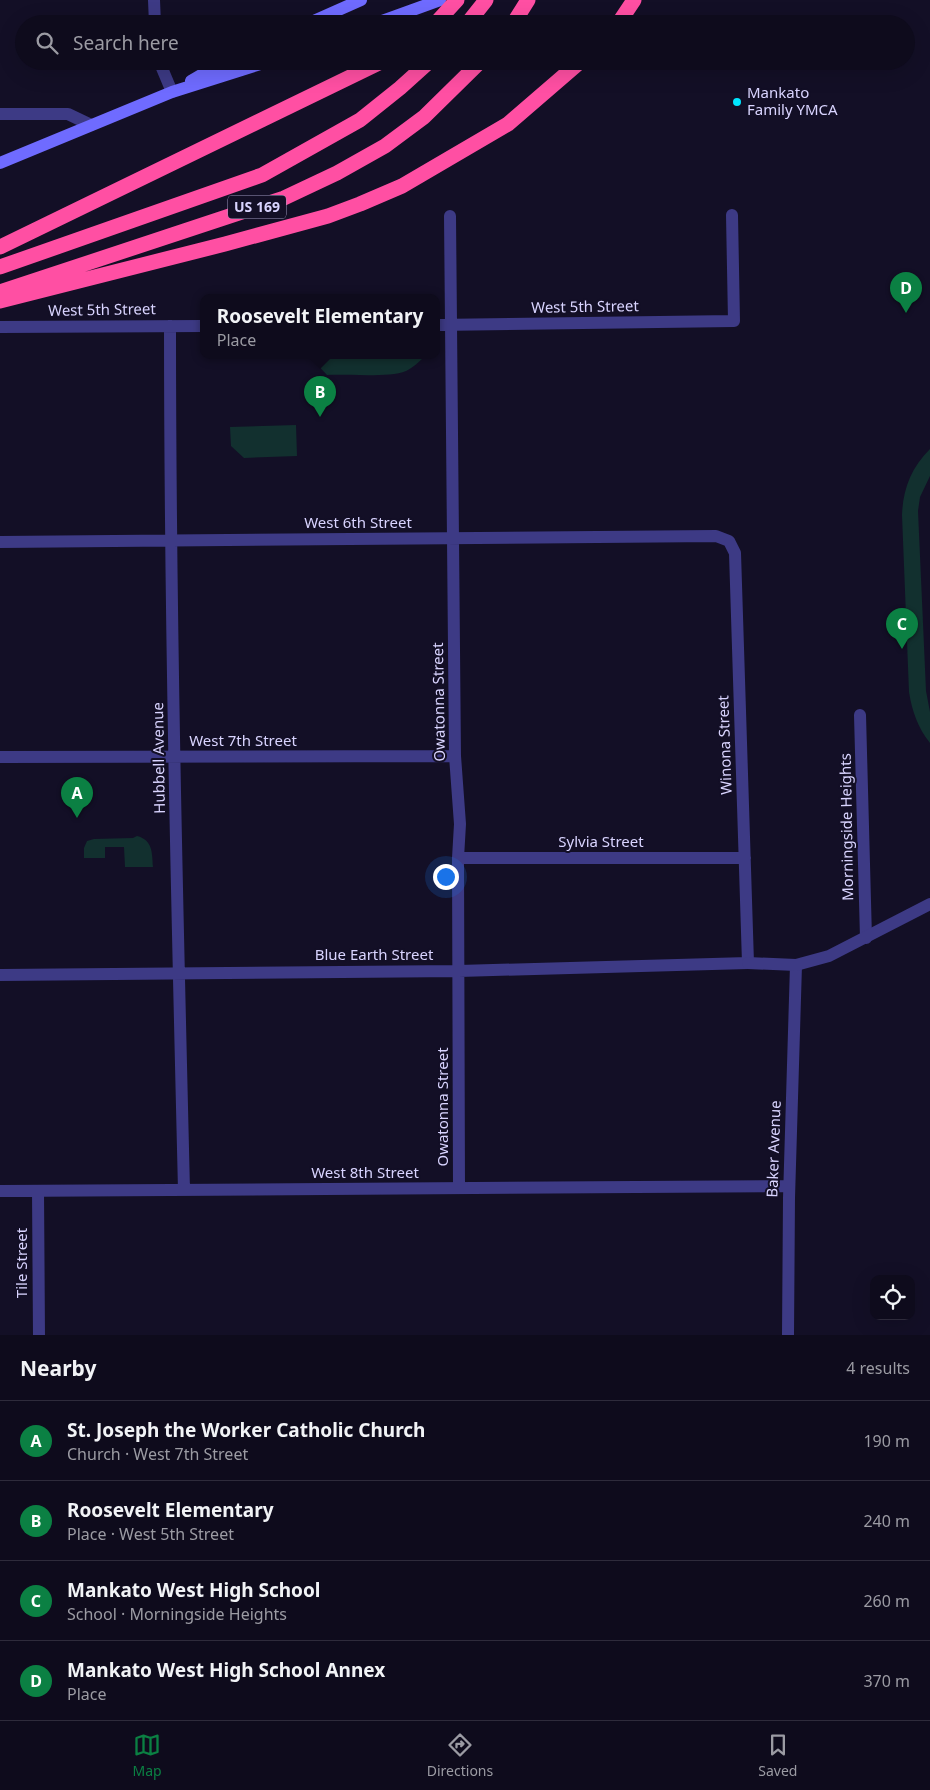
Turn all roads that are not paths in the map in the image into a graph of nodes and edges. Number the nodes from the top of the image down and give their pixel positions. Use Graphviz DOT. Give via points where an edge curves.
graph roads {
  1 [pos="154,0"];
  2 [pos="361,0"];
  3 [pos="440,0"];
  4 [pos="457,0"];
  5 [pos="486,0"];
  6 [pos="634,0"];
  7 [pos="155,15"];
  8 [pos="327,15"];
  9 [pos="399,15"];
  10 [pos="444,15"];
  11 [pos="474,15"];
  12 [pos="624,15"];
  13 [pos="163,70"];
  14 [pos="210,70"];
  15 [pos="242,70"];
  16 [pos="364,70"];
  17 [pos="420,70"];
  18 [pos="472,70"];
  19 [pos="571,70"];
  20 [pos="172,92"];
  21 [pos="0,114"];
  22 [pos="91,125"];
  23 [pos="2,163"];
  24 [pos="732,215"];
  25 [pos="450,216"];
  26 [pos="0,247"];
  27 [pos="0,267"];
  28 [pos="0,292"];
  29 [pos="0,301"];
  30 [pos="440,325"];
  31 [pos="452,325"];
  32 [pos="170,326"];
  33 [pos="200,326"];
  34 [pos="0,327"];
  35 [pos="716,536"];
  36 [pos="453,539"];
  37 [pos="171,540"];
  38 [pos="0,542"];
  39 [pos="860,715"];
  40 [pos="455,756"];
  41 [pos="0,757"];
  42 [pos="176,758"];
  43 [pos="458,858"];
  44 [pos="745,858"];
  45 [pos="930,904"];
  46 [pos="866,938"];
  47 [pos="748,963"];
  48 [pos="796,965"];
  49 [pos="459,971"];
  50 [pos="178,974"];
  51 [pos="0,975"];
  52 [pos="789,1186"];
  53 [pos="459,1188"];
  54 [pos="184,1190"];
  55 [pos="0,1191"];
  56 [pos="38,1191"];
  57 [pos="39,1335"];
  58 [pos="788,1335"];
  1 -- 7 [label="street"];
  2 -- 8 [label="main road"];
  3 -- 9 [label="main road"];
  4 -- 10 [label="highway"];
  5 -- 11 [label="highway"];
  6 -- 12 [label="highway"];
  13 -- 20 [label="street"];
  14 -- 20 [label="main road"];
  15 -- 20 [label="main road"];
  16 -- 26 [label="highway"];
  17 -- 27 [label="highway, US 169" via="360,120 262,175"];
  18 -- 28 [label="highway, US 169" via="424,117 384,146 284,198"];
  19 -- 29 [label="highway" via="508,124 402,186 360,204 225,244"];
  20 -- 22 [label="main road"];
  21 -- 22 [label="street" via="68,114"];
  22 -- 23 [label="main road"];
  24 -- 31 [label="street, West 5th Street" via="734,321"];
  25 -- 31 [label="street, Owatonna Street"];
  30 -- 31 [label="street, West 5th Street"];
  31 -- 36 [label="street, Owatonna Street"];
  32 -- 33 [label="street, West 5th Street"];
  32 -- 34 [label="street, West 5th Street"];
  32 -- 37 [label="street, Hubbell Avenue"];
  35 -- 36 [label="street, West 6th Street"];
  35 -- 44 [label="street, Winona Street" via="729,541 735,553"];
  36 -- 37 [label="street, West 6th Street"];
  36 -- 40 [label="street, Owatonna Street"];
  37 -- 38 [label="street, West 6th Street"];
  37 -- 42 [label="street, Hubbell Avenue"];
  39 -- 46 [label="street, Morningside Heights"];
  40 -- 42 [label="street, West 7th Street"];
  40 -- 43 [label="street, Owatonna Street" via="460,824"];
  41 -- 42 [label="street, West 7th Street"];
  42 -- 50 [label="street, Hubbell Avenue"];
  43 -- 44 [label="street, Sylvia Street"];
  43 -- 49 [label="street, Owatonna Street"];
  44 -- 47 [label="street, Winona Street"];
  45 -- 46 [label="street, Blue Earth Street"];
  46 -- 48 [label="street, Blue Earth Street" via="829,956"];
  47 -- 48 [label="street, Blue Earth Street"];
  47 -- 49 [label="street, Blue Earth Street"];
  48 -- 52 [label="street, Baker Avenue"];
  49 -- 50 [label="street, Blue Earth Street"];
  49 -- 53 [label="street, Owatonna Street"];
  50 -- 51 [label="street, Blue Earth Street"];
  50 -- 54 [label="street, Hubbell Avenue"];
  52 -- 53 [label="street, West 8th Street"];
  52 -- 58 [label="street, Baker Avenue"];
  53 -- 54 [label="street, West 8th Street"];
  54 -- 56 [label="street, West 8th Street"];
  55 -- 56 [label="street, West 8th Street"];
  56 -- 57 [label="street, Tile Street"];
}
